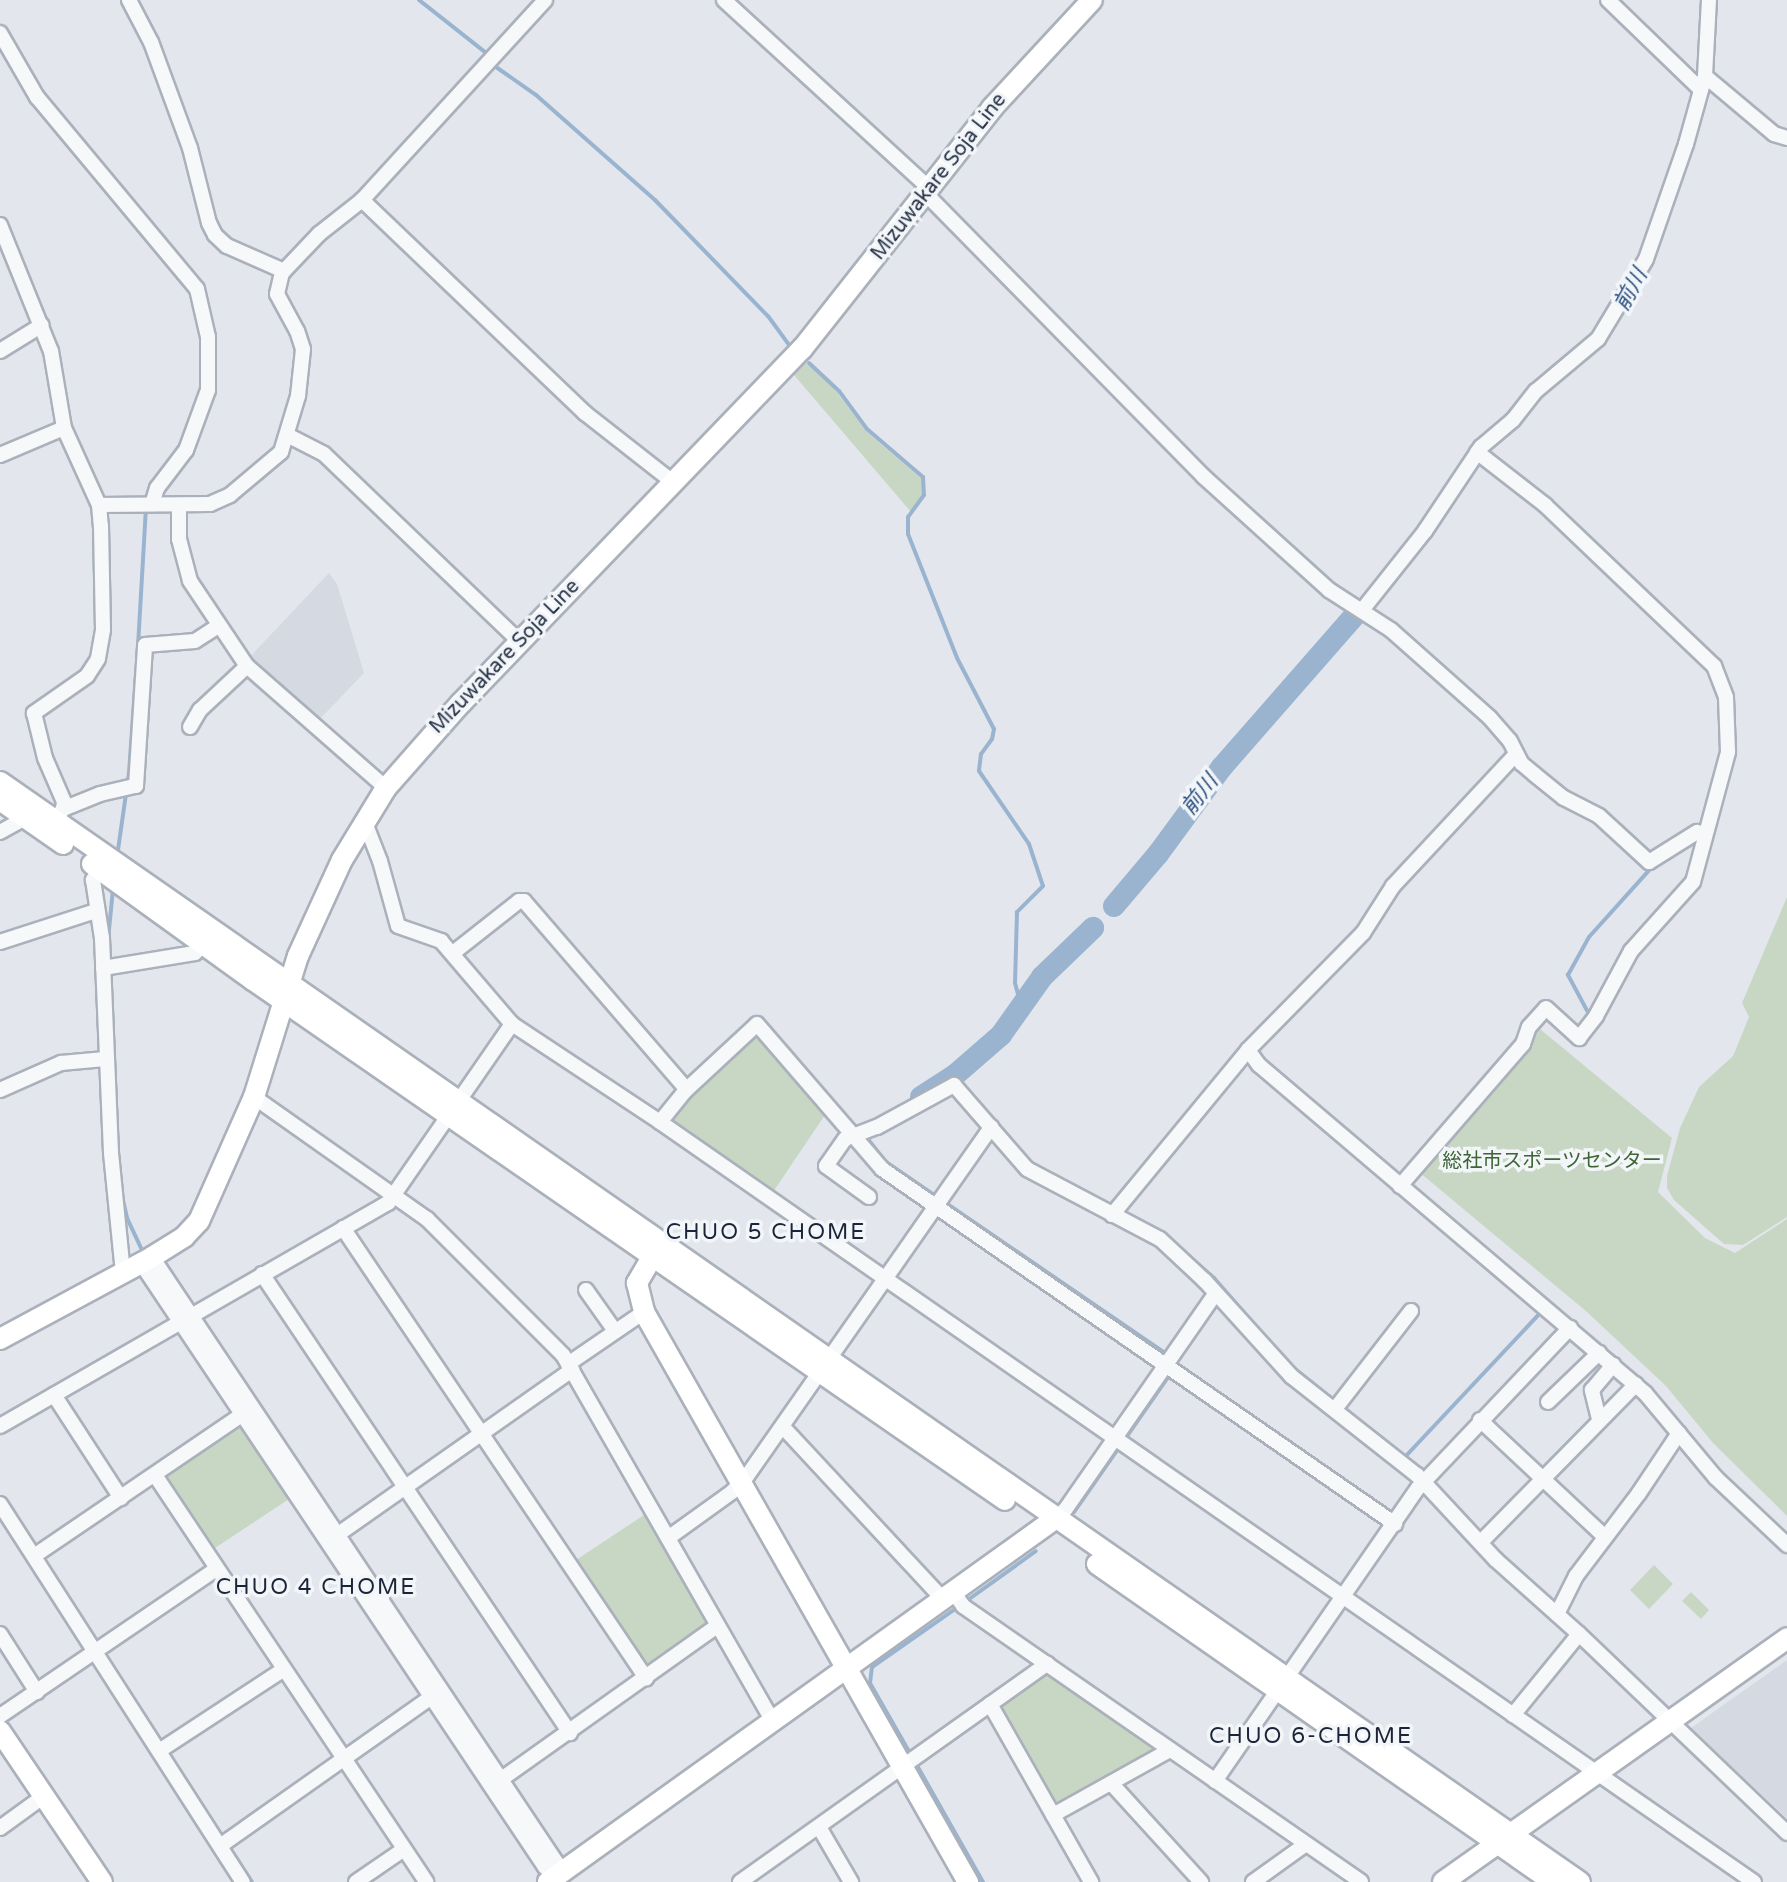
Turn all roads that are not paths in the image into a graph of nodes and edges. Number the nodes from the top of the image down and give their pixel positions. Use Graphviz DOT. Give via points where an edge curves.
graph roads {
  1 [pos="129,0"];
  2 [pos="545,0"];
  3 [pos="724,0"];
  4 [pos="1092,0"];
  5 [pos="1608,0"];
  6 [pos="1709,0"];
  7 [pos="0,33"];
  8 [pos="1702,82"];
  9 [pos="1787,138"];
  10 [pos="927,191"];
  11 [pos="362,200"];
  12 [pos="0,225"];
  13 [pos="284,271"];
  14 [pos="42,325"];
  15 [pos="0,351"];
  16 [pos="64,428"];
  17 [pos="289,436"];
  18 [pos="1477,452"];
  19 [pos="0,455"];
  20 [pos="673,482"];
  21 [pos="148,504"];
  22 [pos="99,505"];
  23 [pos="179,507"];
  24 [pos="1363,609"];
  25 [pos="218,626"];
  26 [pos="520,642"];
  27 [pos="247,666"];
  28 [pos="190,727"];
  29 [pos="1516,754"];
  30 [pos="0,782"];
  31 [pos="386,788"];
  32 [pos="0,800"];
  33 [pos="25,818"];
  34 [pos="364,820"];
  35 [pos="55,821"];
  36 [pos="0,832"];
  37 [pos="1697,832"];
  38 [pos="111,869"];
  39 [pos="96,911"];
  40 [pos="0,941"];
  41 [pos="203,944"];
  42 [pos="453,953"];
  43 [pos="106,967"];
  44 [pos="287,993"];
  45 [pos="512,1024"];
  46 [pos="1248,1050"];
  47 [pos="105,1059"];
  48 [pos="686,1089"];
  49 [pos="0,1090"];
  50 [pos="254,1097"];
  51 [pos="453,1109"];
  52 [pos="660,1122"];
  53 [pos="991,1127"];
  54 [pos="859,1134"];
  55 [pos="1400,1186"];
  56 [pos="394,1196"];
  57 [pos="869,1197"];
  58 [pos="939,1202"];
  59 [pos="1114,1212"];
  60 [pos="343,1228"];
  61 [pos="656,1250"];
  62 [pos="139,1265"];
  63 [pos="262,1274"];
  64 [pos="885,1279"];
  65 [pos="586,1290"];
  66 [pos="1216,1293"];
  67 [pos="1411,1311"];
  68 [pos="644,1312"];
  69 [pos="184,1319"];
  70 [pos="1570,1328"];
  71 [pos="615,1331"];
  72 [pos="0,1339"];
  73 [pos="1599,1353"];
  74 [pos="1166,1365"];
  75 [pos="1613,1365"];
  76 [pos="570,1367"];
  77 [pos="825,1367"];
  78 [pos="1636,1384"];
  79 [pos="54,1395"];
  80 [pos="1548,1402"];
  81 [pos="1338,1405"];
  82 [pos="247,1412"];
  83 [pos="1599,1419"];
  84 [pos="1480,1420"];
  85 [pos="0,1426"];
  86 [pos="783,1427"];
  87 [pos="1679,1433"];
  88 [pos="481,1434"];
  89 [pos="1119,1442"];
  90 [pos="155,1475"];
  91 [pos="1426,1479"];
  92 [pos="1543,1479"];
  93 [pos="740,1483"];
  94 [pos="405,1487"];
  95 [pos="121,1498"];
  96 [pos="0,1504"];
  97 [pos="1050,1523"];
  98 [pos="1395,1524"];
  99 [pos="1605,1537"];
  100 [pos="668,1538"];
  101 [pos="332,1539"];
  102 [pos="1483,1540"];
  103 [pos="1787,1545"];
  104 [pos="37,1554"];
  105 [pos="216,1569"];
  106 [pos="1344,1596"];
  107 [pos="955,1600"];
  108 [pos="1559,1612"];
  109 [pos="717,1626"];
  110 [pos="0,1634"];
  111 [pos="1579,1634"];
  112 [pos="1787,1638"];
  113 [pos="95,1653"];
  114 [pos="1047,1664"];
  115 [pos="283,1670"];
  116 [pos="848,1670"];
  117 [pos="646,1678"];
  118 [pos="1282,1684"];
  119 [pos="37,1692"];
  120 [pos="435,1694"];
  121 [pos="990,1704"];
  122 [pos="1513,1715"];
  123 [pos="0,1716"];
  124 [pos="1668,1721"];
  125 [pos="773,1722"];
  126 [pos="0,1731"];
  127 [pos="570,1733"];
  128 [pos="163,1749"];
  129 [pos="1170,1750"];
  130 [pos="344,1759"];
  131 [pos="910,1762"];
  132 [pos="1596,1773"];
  133 [pos="1215,1781"];
  134 [pos="1111,1783"];
  135 [pos="495,1784"];
  136 [pos="44,1796"];
  137 [pos="1053,1815"];
  138 [pos="819,1827"];
  139 [pos="0,1828"];
  140 [pos="1787,1833"];
  141 [pos="1504,1839"];
  142 [pos="224,1843"];
  143 [pos="1306,1844"];
  144 [pos="404,1849"];
  145 [pos="556,1880"];
  146 [pos="102,1882"];
  147 [pos="243,1882"];
  148 [pos="356,1882"];
  149 [pos="426,1882"];
  150 [pos="740,1882"];
  151 [pos="851,1882"];
  152 [pos="968,1882"];
  153 [pos="1091,1882"];
  154 [pos="1201,1882"];
  155 [pos="1253,1882"];
  156 [pos="1361,1882"];
  157 [pos="1443,1882"];
  158 [pos="1553,1882"];
  159 [pos="1580,1882"];
  160 [pos="1754,1882"];
  1 -- 13 [label="street" via="151,42 190,148 215,235 227,246"];
  2 -- 11 [label="street"];
  3 -- 10 [label="street"];
  4 -- 10 [label="street, Mizuwakare Soja Line" via="992,108"];
  5 -- 8 [label="street"];
  6 -- 8 [label="street"];
  7 -- 21 [label="street" via="37,97 197,289 208,337 208,390 186,450"];
  8 -- 9 [label="street"];
  8 -- 18 [label="street" via="1646,259 1598,339 1536,391"];
  10 -- 20 [label="street, Mizuwakare Soja Line" via="802,349"];
  10 -- 24 [label="street" via="1204,477 1329,590 1354,609"];
  11 -- 13 [label="street"];
  11 -- 20 [label="street" via="585,413"];
  12 -- 14 [label="street"];
  13 -- 17 [label="street" via="277,294 303,349"];
  14 -- 15 [label="street"];
  14 -- 16 [label="street"];
  16 -- 19 [label="street"];
  16 -- 22 [label="street"];
  17 -- 23 [label="street" via="265,468 230,495 210,504"];
  17 -- 26 [label="street" via="324,454"];
  18 -- 24 [label="street" via="1425,531"];
  18 -- 55 [label="street" via="1545,505 1714,666 1726,697 1728,752 1693,882 1631,951 1596,1016 1579,1038 1546,1008 1529,1027 1523,1044"];
  20 -- 26 [label="street, Mizuwakare Soja Line"];
  21 -- 22 [label="street"];
  21 -- 23 [label="street"];
  22 -- 35 [label="street" via="103,630 98,659 87,676 34,713"];
  23 -- 25 [label="street" via="183,561"];
  24 -- 29 [label="street" via="1490,718"];
  25 -- 27 [label="street"];
  25 -- 35 [label="street" via="195,641 145,645 136,786"];
  26 -- 31 [label="street, Mizuwakare Soja Line"];
  27 -- 28 [label="street" via="200,710"];
  27 -- 31 [label="street"];
  29 -- 37 [label="street" via="1564,798 1599,816 1649,862"];
  29 -- 46 [label="street" via="1393,886 1363,933"];
  30 -- 35 [label="street"];
  31 -- 34 [label="street, Mizuwakare Soja Line"];
  32 -- 33 [label="street"];
  33 -- 35 [label="street"];
  33 -- 36 [label="street"];
  34 -- 42 [label="street" via="398,926 441,941"];
  34 -- 44 [label="street, Mizuwakare Soja Line"];
  35 -- 38 [label="street"];
  38 -- 39 [label="street" via="93,880"];
  38 -- 41 [label="street"];
  38 -- 44 [label="street"];
  39 -- 40 [label="street"];
  39 -- 43 [label="street"];
  41 -- 43 [label="street" via="195,953"];
  41 -- 44 [label="street"];
  42 -- 45 [label="street"];
  42 -- 48 [label="street" via="524,901"];
  43 -- 47 [label="street"];
  44 -- 50 [label="street, Mizuwakare Soja Line"];
  44 -- 51 [label="street"];
  45 -- 51 [label="street"];
  45 -- 52 [label="street"];
  46 -- 55 [label="street"];
  46 -- 59 [label="street"];
  47 -- 49 [label="street" via="61,1063"];
  47 -- 62 [label="street"];
  48 -- 52 [label="street"];
  48 -- 54 [label="street" via="757,1024"];
  50 -- 56 [label="street"];
  50 -- 62 [label="street, Mizuwakare Soja Line" via="199,1221 184,1237"];
  51 -- 56 [label="street"];
  51 -- 61 [label="street"];
  52 -- 64 [label="street"];
  53 -- 54 [label="street" via="954,1085"];
  53 -- 58 [label="street"];
  53 -- 59 [label="street" via="1027,1169"];
  54 -- 57 [label="street" via="845,1139 826,1166"];
  54 -- 58 [label="street" via="882,1169"];
  55 -- 70 [label="street"];
  56 -- 60 [label="street"];
  56 -- 76 [label="street" via="427,1219"];
  58 -- 64 [label="street"];
  58 -- 74 [label="street"];
  59 -- 66 [label="street" via="1160,1239"];
  60 -- 63 [label="street"];
  60 -- 88 [label="street"];
  61 -- 68 [label="street" via="637,1283"];
  61 -- 77 [label="street"];
  62 -- 69 [label="street"];
  62 -- 72 [label="street, Mizuwakare Soja Line"];
  63 -- 69 [label="street"];
  63 -- 94 [label="street"];
  64 -- 77 [label="street"];
  64 -- 89 [label="street"];
  65 -- 71 [label="street"];
  66 -- 74 [label="street"];
  66 -- 81 [label="street" via="1291,1376"];
  67 -- 81 [label="street"];
  68 -- 71 [label="street"];
  68 -- 93 [label="street"];
  69 -- 79 [label="street"];
  69 -- 82 [label="street"];
  70 -- 73 [label="street"];
  70 -- 84 [label="street"];
  71 -- 76 [label="street"];
  73 -- 75 [label="street"];
  73 -- 80 [label="street"];
  74 -- 89 [label="street"];
  74 -- 98 [label="street"];
  75 -- 78 [label="street"];
  75 -- 83 [label="street" via="1592,1390"];
  76 -- 88 [label="street"];
  76 -- 100 [label="street"];
  77 -- 86 [label="street"];
  77 -- 97 [label="street"];
  78 -- 83 [label="street"];
  78 -- 87 [label="street"];
  79 -- 85 [label="street"];
  79 -- 95 [label="street"];
  81 -- 91 [label="street"];
  82 -- 90 [label="street"];
  82 -- 101 [label="street"];
  83 -- 92 [label="street"];
  84 -- 91 [label="street"];
  84 -- 92 [label="street"];
  86 -- 93 [label="street"];
  86 -- 107 [label="street"];
  87 -- 99 [label="street"];
  87 -- 103 [label="street" via="1716,1478"];
  88 -- 94 [label="street"];
  88 -- 117 [label="street"];
  89 -- 97 [label="street"];
  89 -- 106 [label="street"];
  90 -- 95 [label="street"];
  90 -- 105 [label="street"];
  91 -- 98 [label="street"];
  91 -- 102 [label="street"];
  92 -- 99 [label="street"];
  92 -- 102 [label="street"];
  93 -- 100 [label="street"];
  93 -- 116 [label="street"];
  94 -- 101 [label="street"];
  94 -- 127 [label="street"];
  95 -- 104 [label="street"];
  96 -- 104 [label="street"];
  97 -- 107 [label="street"];
  97 -- 118 [label="street"];
  98 -- 106 [label="street"];
  99 -- 108 [label="street" via="1576,1576"];
  100 -- 109 [label="street"];
  101 -- 120 [label="street"];
  102 -- 108 [label="street"];
  104 -- 113 [label="street"];
  105 -- 113 [label="street"];
  105 -- 115 [label="street"];
  106 -- 118 [label="street"];
  106 -- 122 [label="street"];
  107 -- 114 [label="street"];
  107 -- 116 [label="street"];
  108 -- 111 [label="street"];
  109 -- 117 [label="street"];
  109 -- 125 [label="street"];
  110 -- 119 [label="street"];
  111 -- 122 [label="street"];
  111 -- 124 [label="street"];
  112 -- 124 [label="street"];
  113 -- 119 [label="street"];
  113 -- 128 [label="street"];
  114 -- 121 [label="street"];
  114 -- 129 [label="street"];
  115 -- 128 [label="street"];
  115 -- 130 [label="street"];
  116 -- 125 [label="street"];
  116 -- 131 [label="street"];
  117 -- 127 [label="street"];
  118 -- 133 [label="street"];
  118 -- 141 [label="street"];
  119 -- 123 [label="street"];
  120 -- 130 [label="street"];
  120 -- 135 [label="street"];
  121 -- 131 [label="street"];
  121 -- 137 [label="street"];
  122 -- 132 [label="street"];
  124 -- 132 [label="street"];
  124 -- 140 [label="street"];
  125 -- 145 [label="street"];
  126 -- 136 [label="street"];
  127 -- 135 [label="street"];
  128 -- 142 [label="street"];
  129 -- 133 [label="street"];
  129 -- 134 [label="street"];
  130 -- 142 [label="street"];
  130 -- 144 [label="street"];
  131 -- 138 [label="street"];
  131 -- 152 [label="street"];
  132 -- 141 [label="street"];
  132 -- 160 [label="street"];
  133 -- 143 [label="street"];
  134 -- 137 [label="street"];
  134 -- 154 [label="street"];
  135 -- 145 [label="street" via="556,1862"];
  136 -- 139 [label="street"];
  136 -- 146 [label="street"];
  137 -- 153 [label="street"];
  138 -- 150 [label="street"];
  138 -- 151 [label="street"];
  141 -- 157 [label="street"];
  141 -- 158 [label="street"];
  141 -- 159 [label="street"];
  142 -- 147 [label="street"];
  143 -- 155 [label="street"];
  143 -- 156 [label="street"];
  144 -- 148 [label="street"];
  144 -- 149 [label="street"];
}
